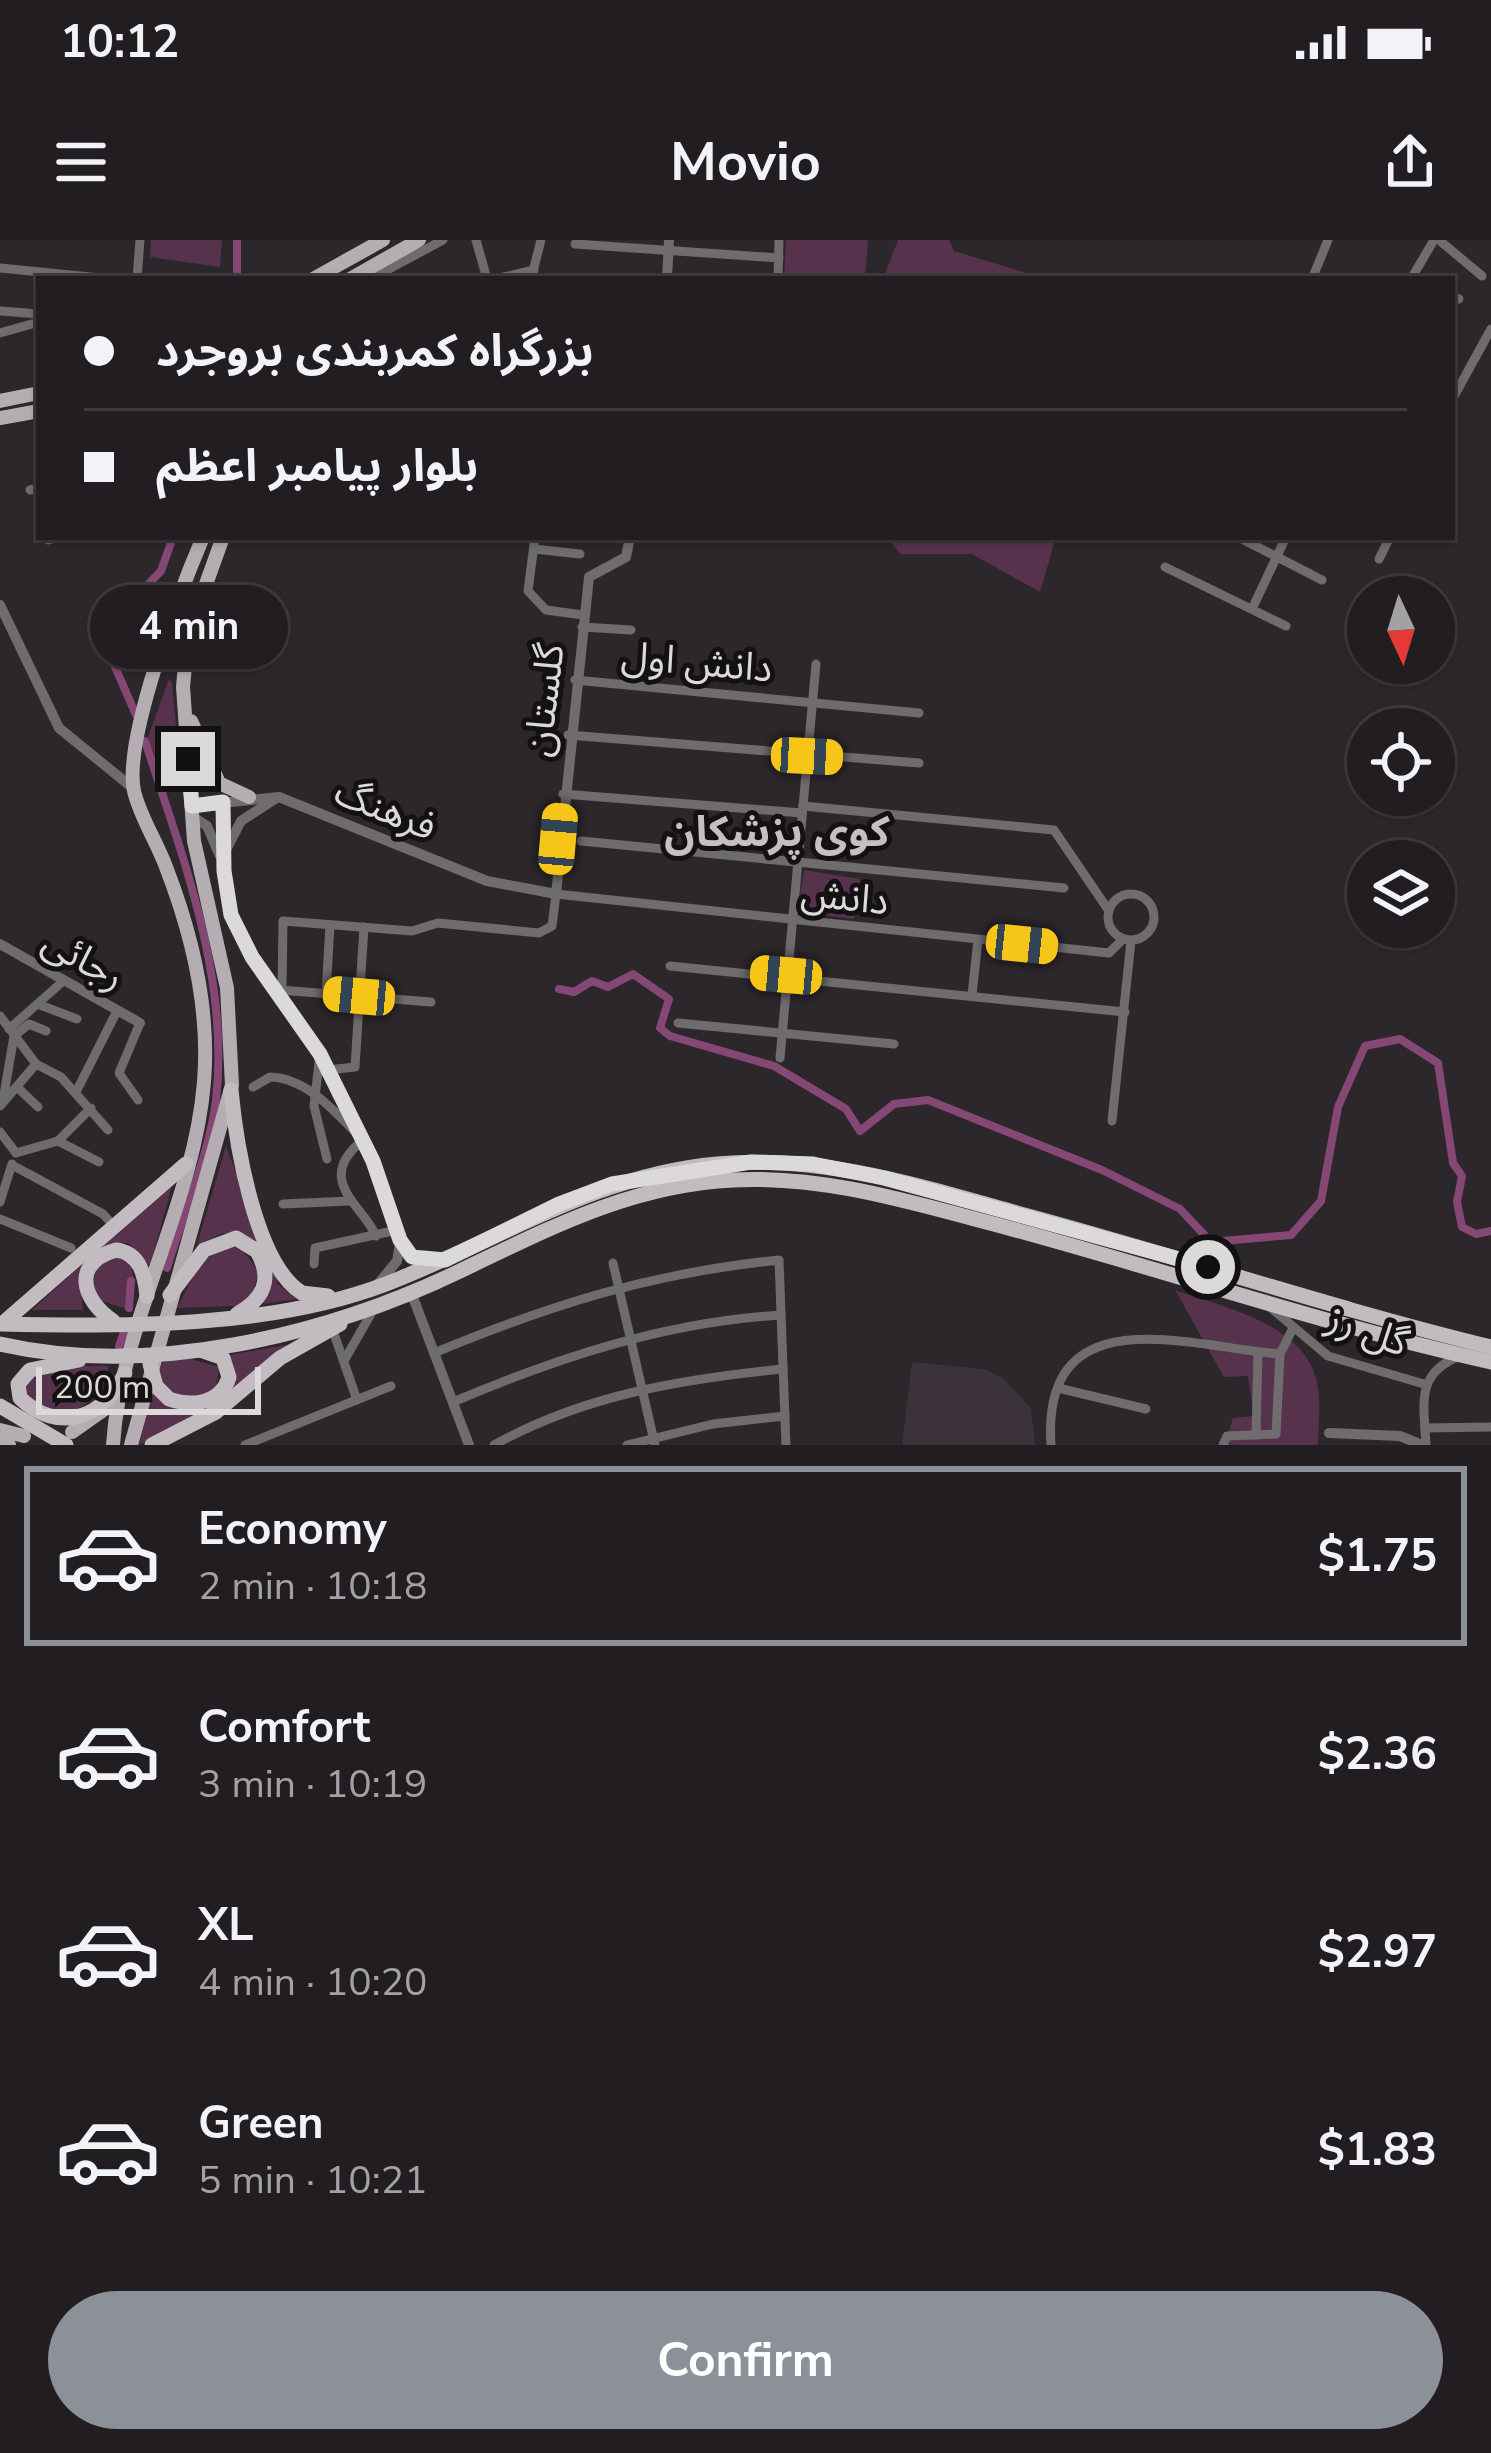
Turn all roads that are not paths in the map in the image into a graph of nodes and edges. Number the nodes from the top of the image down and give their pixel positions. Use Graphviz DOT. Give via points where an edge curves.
graph roads {
  1 [pos="140,240"];
  2 [pos="383,240"];
  3 [pos="419,240"];
  4 [pos="443,240"];
  5 [pos="476,240"];
  6 [pos="542,240"];
  7 [pos="779,240"];
  8 [pos="1328,240"];
  9 [pos="1436,240"];
  10 [pos="575,244"];
  11 [pos="669,245"];
  12 [pos="779,258"];
  13 [pos="0,268"];
  14 [pos="532,274"];
  15 [pos="80,276"];
  16 [pos="136,276"];
  17 [pos="319,276"];
  18 [pos="355,276"];
  19 [pos="376,276"];
  20 [pos="490,276"];
  21 [pos="667,276"];
  22 [pos="778,276"];
  23 [pos="1313,276"];
  24 [pos="1413,276"];
  25 [pos="1482,277"];
  26 [pos="0,311"];
  27 [pos="36,317"];
  28 [pos="36,319"];
  29 [pos="1491,329"];
  30 [pos="0,333"];
  31 [pos="36,394"];
  32 [pos="1455,395"];
  33 [pos="0,401"];
  34 [pos="36,412"];
  35 [pos="0,418"];
  36 [pos="202,540"];
  37 [pos="223,540"];
  38 [pos="629,540"];
  39 [pos="1244,540"];
  40 [pos="1284,540"];
  41 [pos="1388,540"];
  42 [pos="534,543"];
  43 [pos="580,554"];
  44 [pos="1276,557"];
  45 [pos="1379,559"];
  46 [pos="1165,567"];
  47 [pos="1322,580"];
  48 [pos="0,604"];
  49 [pos="1252,609"];
  50 [pos="583,621"];
  51 [pos="1286,626"];
  52 [pos="631,630"];
  53 [pos="817,664"];
  54 [pos="575,680"];
  55 [pos="183,698"];
  56 [pos="813,701"];
  57 [pos="919,713"];
  58 [pos="568,735"];
  59 [pos="807,756"];
  60 [pos="919,763"];
  61 [pos="134,789"];
  62 [pos="562,794"];
  63 [pos="249,797"];
  64 [pos="279,797"];
  65 [pos="223,802"];
  66 [pos="803,810"];
  67 [pos="192,812"];
  68 [pos="194,841"];
  69 [pos="581,841"];
  70 [pos="160,851"];
  71 [pos="797,861"];
  72 [pos="224,871"];
  73 [pos="1064,888"];
  74 [pos="556,894"];
  75 [pos="1109,911"];
  76 [pos="791,920"];
  77 [pos="330,925"];
  78 [pos="364,926"];
  79 [pos="978,940"];
  80 [pos="1127,940"];
  81 [pos="0,944"];
  82 [pos="670,966"];
  83 [pos="786,975"];
  84 [pos="61,983"];
  85 [pos="278,990"];
  86 [pos="326,994"];
  87 [pos="972,995"];
  88 [pos="359,996"];
  89 [pos="430,1002"];
  90 [pos="40,1005"];
  91 [pos="117,1011"];
  92 [pos="1125,1012"];
  93 [pos="0,1016"];
  94 [pos="77,1019"];
  95 [pos="140,1023"];
  96 [pos="678,1023"];
  97 [pos="46,1031"];
  98 [pos="11,1032"];
  99 [pos="782,1033"];
  100 [pos="894,1044"];
  101 [pos="320,1054"];
  102 [pos="779,1058"];
  103 [pos="35,1062"];
  104 [pos="328,1070"];
  105 [pos="253,1087"];
  106 [pos="18,1088"];
  107 [pos="231,1090"];
  108 [pos="76,1092"];
  109 [pos="314,1095"];
  110 [pos="138,1100"];
  111 [pos="1,1105"];
  112 [pos="38,1107"];
  113 [pos="91,1108"];
  114 [pos="1112,1120"];
  115 [pos="108,1130"];
  116 [pos="0,1132"];
  117 [pos="363,1140"];
  118 [pos="58,1142"];
  119 [pos="14,1159"];
  120 [pos="327,1159"];
  121 [pos="99,1162"];
  122 [pos="186,1164"];
  123 [pos="349,1201"];
  124 [pos="0,1202"];
  125 [pos="283,1204"];
  126 [pos="0,1219"];
  127 [pos="116,1228"];
  128 [pos="398,1235"];
  129 [pos="376,1236"];
  130 [pos="70,1247"];
  131 [pos="445,1260"];
  132 [pos="613,1263"];
  133 [pos="314,1264"];
  134 [pos="618,1285"];
  135 [pos="411,1292"];
  136 [pos="355,1294"];
  137 [pos="170,1295"];
  138 [pos="147,1296"];
  139 [pos="376,1296"];
  140 [pos="1268,1306"];
  141 [pos="782,1315"];
  142 [pos="220,1318"];
  143 [pos="116,1322"];
  144 [pos="1,1324"];
  145 [pos="332,1328"];
  146 [pos="1292,1330"];
  147 [pos="630,1337"];
  148 [pos="0,1344"];
  149 [pos="1491,1347"];
  150 [pos="176,1350"];
  151 [pos="1258,1352"];
  152 [pos="434,1353"];
  153 [pos="112,1354"];
  154 [pos="1280,1354"];
  155 [pos="1462,1355"];
  156 [pos="1491,1362"];
  157 [pos="150,1364"];
  158 [pos="344,1364"];
  159 [pos="783,1369"];
  160 [pos="125,1373"];
  161 [pos="1424,1384"];
  162 [pos="391,1386"];
  163 [pos="1058,1388"];
  164 [pos="642,1390"];
  165 [pos="119,1400"];
  166 [pos="357,1400"];
  167 [pos="453,1402"];
  168 [pos="0,1406"];
  169 [pos="1146,1409"];
  170 [pos="785,1416"];
  171 [pos="1491,1427"];
  172 [pos="1425,1428"];
  173 [pos="0,1430"];
  174 [pos="1256,1435"];
  175 [pos="24,1436"];
  176 [pos="69,1439"];
  177 [pos="277,1439"];
  178 [pos="1329,1439"];
  179 [pos="1225,1440"];
  180 [pos="654,1441"];
  181 [pos="113,1445"];
  182 [pos="131,1445"];
  183 [pos="152,1445"];
  184 [pos="245,1445"];
  185 [pos="470,1445"];
  186 [pos="494,1445"];
  187 [pos="627,1445"];
  188 [pos="786,1445"];
  189 [pos="1051,1445"];
  190 [pos="1424,1445"];
  1 -- 16 [label="street"];
  2 -- 17 [label="main road"];
  3 -- 18 [label="main road"];
  4 -- 19 [label="street"];
  5 -- 20 [label="street"];
  6 -- 14 [label="street"];
  7 -- 12 [label="street"];
  8 -- 23 [label="street"];
  9 -- 24 [label="street"];
  9 -- 25 [label="street"];
  10 -- 11 [label="street"];
  11 -- 12 [label="street"];
  11 -- 21 [label="street"];
  12 -- 22 [label="street"];
  13 -- 15 [label="street"];
  26 -- 27 [label="street"];
  28 -- 30 [label="street"];
  29 -- 32 [label="street"];
  31 -- 33 [label="main road"];
  34 -- 35 [label="main road"];
  36 -- 61 [label="main road" via="163,647 135,753"];
  37 -- 55 [label="main road" via="188,634"];
  38 -- 50 [label="street, گلستان" via="626,557 589,577"];
  39 -- 44 [label="street"];
  40 -- 44 [label="street"];
  41 -- 45 [label="street"];
  42 -- 43 [label="street"];
  42 -- 50 [label="street" via="528,591 546,610"];
  44 -- 47 [label="street"];
  44 -- 49 [label="street"];
  46 -- 49 [label="street"];
  48 -- 61 [label="street" via="58,728"];
  49 -- 51 [label="street"];
  50 -- 52 [label="street"];
  50 -- 54 [label="street, گلستان"];
  53 -- 56 [label="street"];
  54 -- 56 [label="street, دانش اول"];
  54 -- 58 [label="street, گلستان"];
  55 -- 63 [label="main road" via="213,776"];
  55 -- 67 [label="main road"];
  56 -- 57 [label="street, دانش اول"];
  56 -- 59 [label="street"];
  58 -- 59 [label="street"];
  58 -- 62 [label="street, گلستان"];
  59 -- 60 [label="street"];
  59 -- 66 [label="street"];
  61 -- 70 [label="main road"];
  62 -- 66 [label="street"];
  62 -- 74 [label="street, گلستان"];
  63 -- 64 [label="street, فرهنگ"];
  63 -- 65 [label="street, فرهنگ"];
  64 -- 72 [label="street" via="235,829"];
  64 -- 74 [label="street, فرهنگ" via="488,881"];
  65 -- 67 [label="street, فرهنگ"];
  65 -- 72 [label="street"];
  66 -- 71 [label="street"];
  66 -- 75 [label="street" via="1054,830"];
  67 -- 68 [label="main road"];
  67 -- 72 [label="street" via="211,832"];
  68 -- 70 [label="main road" via="178,855"];
  68 -- 107 [label="main road" via="227,988"];
  69 -- 71 [label="street"];
  70 -- 122 [label="main road" via="189,937 203,1018 204,1089"];
  71 -- 73 [label="street"];
  71 -- 76 [label="street"];
  72 -- 85 [label="street" via="236,927"];
  74 -- 76 [label="street, دانش"];
  74 -- 78 [label="street" via="552,926 539,933"];
  75 -- 80 [label="street" via="1112,931"];
  75 -- 80 [label="street" via="1125,895 1152,906 1151,929"];
  76 -- 79 [label="street, دانش"];
  76 -- 83 [label="street"];
  77 -- 78 [label="street"];
  77 -- 85 [label="street" via="283,921"];
  77 -- 86 [label="street"];
  78 -- 88 [label="street"];
  79 -- 80 [label="street, دانش" via="1109,953"];
  79 -- 87 [label="street"];
  80 -- 92 [label="street"];
  81 -- 84 [label="street, رجائی"];
  82 -- 83 [label="street"];
  83 -- 87 [label="street"];
  83 -- 99 [label="street"];
  84 -- 90 [label="street"];
  84 -- 91 [label="street, رجائی"];
  85 -- 86 [label="street"];
  85 -- 101 [label="street"];
  86 -- 88 [label="street"];
  87 -- 92 [label="street"];
  88 -- 89 [label="street"];
  88 -- 104 [label="street" via="355,1067"];
  90 -- 94 [label="street"];
  90 -- 98 [label="street"];
  91 -- 95 [label="street, رجائی"];
  91 -- 108 [label="street"];
  92 -- 114 [label="street"];
  93 -- 98 [label="street"];
  95 -- 110 [label="street" via="118,1073"];
  96 -- 99 [label="street"];
  97 -- 98 [label="street" via="29,1024"];
  98 -- 103 [label="street"];
  98 -- 111 [label="street"];
  99 -- 100 [label="street"];
  99 -- 102 [label="street"];
  101 -- 104 [label="street"];
  101 -- 109 [label="street"];
  103 -- 106 [label="street"];
  103 -- 108 [label="street"];
  104 -- 117 [label="street"];
  105 -- 109 [label="street" via="283,1078"];
  106 -- 111 [label="street"];
  106 -- 112 [label="street"];
  107 -- 136 [label="highway" via="242,1168 282,1276 302,1294"];
  107 -- 137 [label="main road"];
  108 -- 113 [label="street"];
  109 -- 117 [label="street"];
  109 -- 120 [label="street"];
  113 -- 115 [label="street"];
  113 -- 118 [label="street"];
  116 -- 119 [label="street"];
  117 -- 123 [label="street" via="343,1171"];
  117 -- 128 [label="street"];
  118 -- 119 [label="street"];
  118 -- 121 [label="street"];
  119 -- 124 [label="street"];
  119 -- 127 [label="street"];
  122 -- 127 [label="highway"];
  122 -- 138 [label="main road"];
  123 -- 125 [label="street"];
  123 -- 129 [label="street"];
  126 -- 130 [label="street"];
  127 -- 144 [label="highway"];
  128 -- 129 [label="street"];
  128 -- 131 [label="street" via="412,1257"];
  128 -- 139 [label="street" via="398,1261"];
  129 -- 133 [label="street" via="315,1248"];
  131 -- 139 [label="highway"];
  131 -- 149 [label="highway" via="612,1184 714,1164 813,1164 931,1189"];
  132 -- 134 [label="street"];
  134 -- 141 [label="street" via="779,1260"];
  134 -- 147 [label="street"];
  134 -- 152 [label="street"];
  135 -- 139 [label="highway"];
  135 -- 140 [label="highway" via="594,1207 673,1187 753,1180 868,1192"];
  135 -- 152 [label="street"];
  136 -- 139 [label="highway"];
  136 -- 142 [label="highway"];
  137 -- 142 [label="highway" via="204,1250 243,1240 262,1258 265,1289 252,1305"];
  137 -- 157 [label="main road"];
  138 -- 143 [label="highway" via="132,1256 116,1250 94,1260 85,1295"];
  138 -- 160 [label="main road"];
  139 -- 145 [label="highway"];
  139 -- 150 [label="highway" via="270,1336"];
  139 -- 158 [label="street"];
  140 -- 146 [label="street, گل رز"];
  140 -- 155 [label="highway"];
  141 -- 147 [label="street" via="715,1318"];
  141 -- 159 [label="street"];
  142 -- 143 [label="highway"];
  143 -- 144 [label="highway"];
  145 -- 158 [label="street"];
  145 -- 183 [label="highway" via="280,1358 216,1412"];
  146 -- 154 [label="street"];
  146 -- 161 [label="street, گل رز" via="1328,1356"];
  147 -- 164 [label="street"];
  147 -- 167 [label="street"];
  148 -- 153 [label="highway"];
  150 -- 153 [label="highway"];
  150 -- 157 [label="highway" via="223,1358 230,1377 222,1393 196,1404 169,1400"];
  151 -- 154 [label="street"];
  151 -- 163 [label="street" via="1157,1336 1112,1340 1078,1361"];
  151 -- 174 [label="street"];
  152 -- 167 [label="street"];
  153 -- 160 [label="highway" via="30,1370 18,1384 20,1398 54,1420 77,1418 107,1401"];
  154 -- 174 [label="street" via="1276,1434"];
  155 -- 156 [label="highway"];
  155 -- 161 [label="street"];
  157 -- 182 [label="main road"];
  158 -- 166 [label="street"];
  159 -- 164 [label="street"];
  159 -- 170 [label="street"];
  160 -- 165 [label="main road"];
  161 -- 172 [label="street"];
  162 -- 166 [label="street"];
  163 -- 169 [label="street"];
  163 -- 189 [label="street"];
  164 -- 180 [label="street"];
  164 -- 186 [label="street" via="549,1417"];
  165 -- 176 [label="main road"];
  165 -- 181 [label="main road"];
  166 -- 177 [label="street"];
  167 -- 185 [label="street"];
  168 -- 176 [label="highway"];
  170 -- 180 [label="street"];
  170 -- 188 [label="street"];
  171 -- 172 [label="street"];
  172 -- 190 [label="street"];
  173 -- 175 [label="main road"];
  174 -- 179 [label="street"];
  177 -- 184 [label="street"];
  178 -- 190 [label="street" via="1372,1432"];
  180 -- 187 [label="street"];
}
